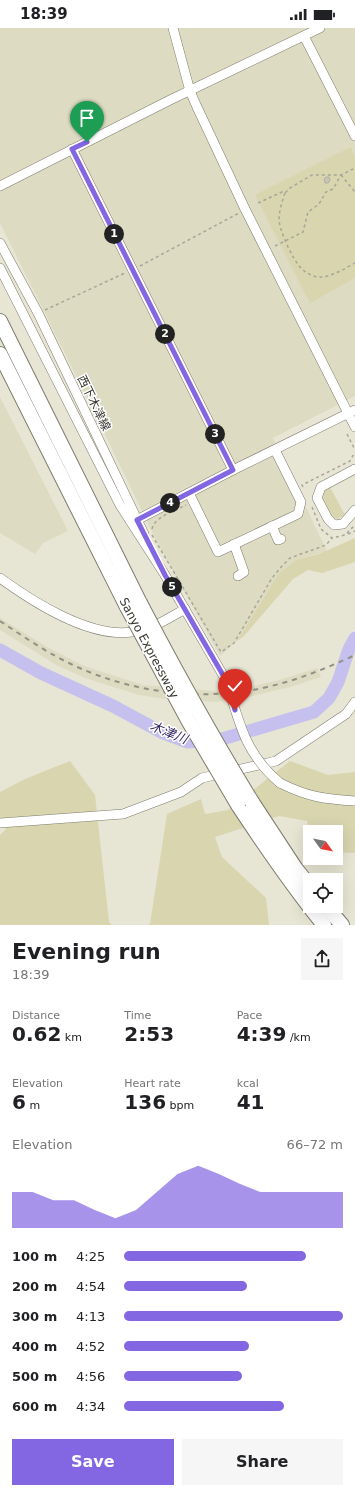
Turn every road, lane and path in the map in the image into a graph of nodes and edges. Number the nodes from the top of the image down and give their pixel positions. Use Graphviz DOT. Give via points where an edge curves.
graph roads {
  1 [pos="173,28"];
  2 [pos="320,28"];
  3 [pos="304,36"];
  4 [pos="190,91"];
  5 [pos="355,136"];
  6 [pos="72,149"];
  7 [pos="355,168"];
  8 [pos="341,175"];
  9 [pos="0,186"];
  10 [pos="355,192"];
  11 [pos="285,193"];
  12 [pos="258,203"];
  13 [pos="240,212"];
  14 [pos="286,241"];
  15 [pos="0,243"];
  16 [pos="276,246"];
  17 [pos="355,263"];
  18 [pos="137,267"];
  19 [pos="0,268"];
  20 [pos="126,272"];
  21 [pos="38,313"];
  22 [pos="0,321"];
  23 [pos="0,354"];
  24 [pos="352,412"];
  25 [pos="355,427"];
  26 [pos="347,434"];
  27 [pos="275,450"];
  28 [pos="355,450"];
  29 [pos="355,469"];
  30 [pos="233,470"];
  31 [pos="189,493"];
  32 [pos="188,504"];
  33 [pos="355,510"];
  34 [pos="134,522"];
  35 [pos="272,526"];
  36 [pos="355,531"];
  37 [pos="345,535"];
  38 [pos="332,538"];
  39 [pos="281,539"];
  40 [pos="234,544"];
  41 [pos="238,576"];
  42 [pos="0,578"];
  43 [pos="133,605"];
  44 [pos="185,609"];
  45 [pos="355,702"];
  46 [pos="355,801"];
  47 [pos="0,824"];
  48 [pos="303,878"];
  49 [pos="332,913"];
  50 [pos="324,925"];
  51 [pos="342,925"];
  1 -- 4 [label="street"];
  2 -- 3 [label="street"];
  3 -- 4 [label="street"];
  3 -- 5 [label="street"];
  4 -- 6 [label="street"];
  4 -- 24 [label="street" via="245,209"];
  6 -- 9 [label="street"];
  6 -- 30 [label="street"];
  7 -- 8 [label="path"];
  8 -- 10 [label="path"];
  8 -- 11 [label="path" via="312,175"];
  8 -- 14 [label="path" via="333,189 326,192 319,204 308,212 303,232"];
  11 -- 12 [label="path"];
  11 -- 14 [label="path" via="279,220"];
  13 -- 18 [label="path"];
  14 -- 16 [label="path"];
  14 -- 17 [label="path" via="300,266 315,276 322,277 344,270"];
  15 -- 21 [label="street, 西下木津線"];
  19 -- 34 [label="street, 西下木津線" via="120,505"];
  20 -- 21 [label="path"];
  21 -- 34 [label="street, 西下木津線"];
  22 -- 43 [label="highway, Sanyo Expressway"];
  23 -- 43 [label="highway, Sanyo Expressway"];
  24 -- 25 [label="street"];
  24 -- 27 [label="street"];
  26 -- 28 [label="path"];
  27 -- 30 [label="street"];
  27 -- 35 [label="street" via="301,502 298,514"];
  29 -- 33 [label="street" via="321,487 317,498 334,525 343,524"];
  30 -- 31 [label="street"];
  31 -- 34 [label="street"];
  31 -- 40 [label="street" via="218,552"];
  32 -- 38 [label="path" via="156,520 152,535 221,652 234,643 272,578 282,566 290,558 326,545"];
  34 -- 44 [label="street, 西下木津線"];
  35 -- 39 [label="street" via="278,540"];
  35 -- 40 [label="street"];
  36 -- 37 [label="path"];
  40 -- 41 [label="street" via="244,572"];
  42 -- 44 [label="street" via="40,605 92,628 113,633 140,630 162,622"];
  43 -- 48 [label="highway, Sanyo Expressway, bridge" via="252,802"];
  43 -- 50 [label="highway, Sanyo Expressway, bridge" via="189,722 238,805 259,838"];
  44 -- 46 [label="street, 西下木津線, bridge" via="227,682 240,724 253,754 266,772 299,793 317,798"];
  45 -- 47 [label="street" via="346,714 276,761 202,778 182,792 123,814"];
  49 -- 51 [label="highway"];
}
